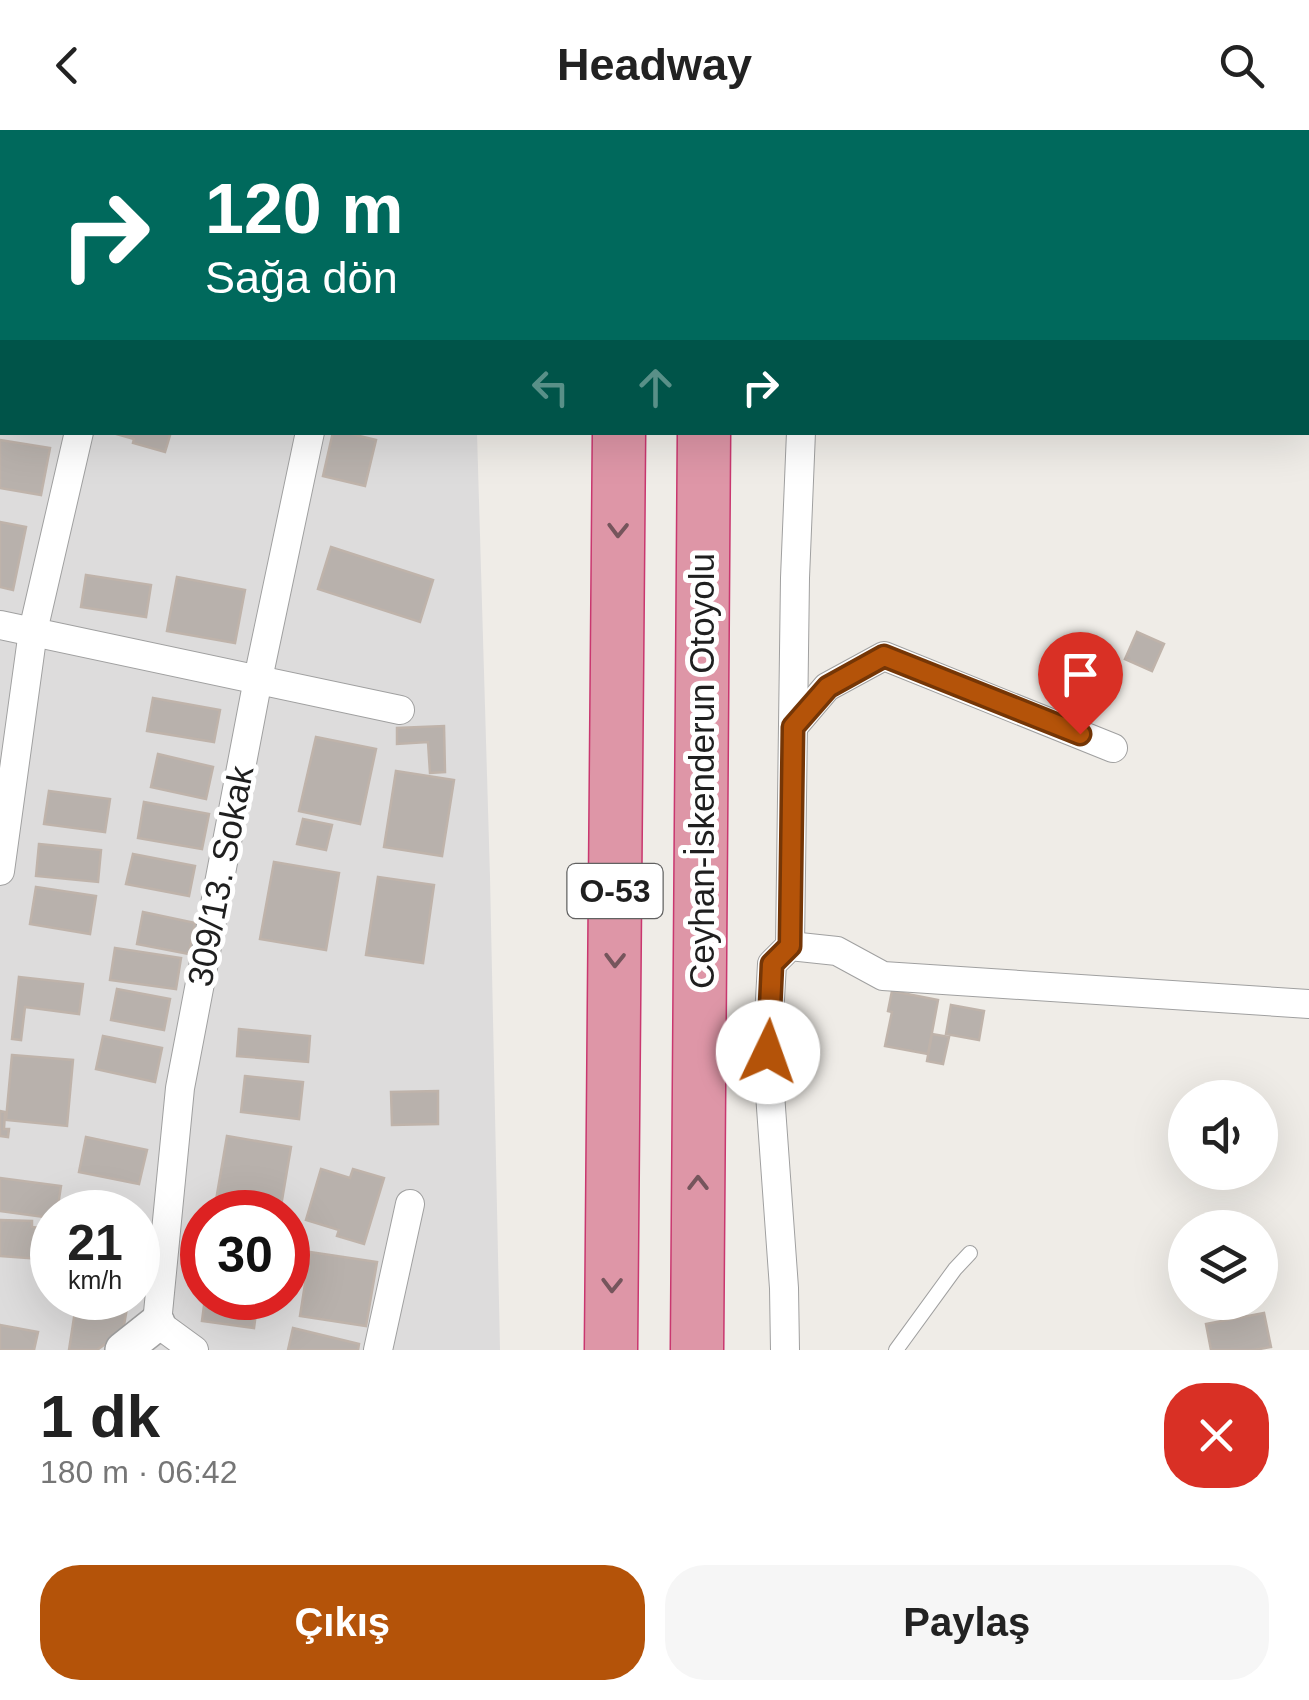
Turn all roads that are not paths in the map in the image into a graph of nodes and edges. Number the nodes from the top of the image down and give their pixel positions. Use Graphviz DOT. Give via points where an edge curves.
graph roads {
  1 [pos="78,435"];
  2 [pos="309,435"];
  3 [pos="619,435"];
  4 [pos="704,435"];
  5 [pos="801,435"];
  6 [pos="0,625"];
  7 [pos="33,630"];
  8 [pos="258,679"];
  9 [pos="400,710"];
  10 [pos="793,727"];
  11 [pos="1114,748"];
  12 [pos="0,871"];
  13 [pos="790,946"];
  14 [pos="1309,1004"];
  15 [pos="410,1204"];
  16 [pos="970,1254"];
  17 [pos="158,1322"];
  18 [pos="123,1350"];
  19 [pos="194,1350"];
  20 [pos="378,1350"];
  21 [pos="611,1350"];
  22 [pos="696,1350"];
  23 [pos="785,1350"];
  24 [pos="896,1350"];
  1 -- 7 [label="street"];
  2 -- 8 [label="street, 309/13. Sokak"];
  3 -- 21 [label="highway, O-53, one-way"];
  22 -- 4 [label="highway, Ceyhan-İskenderun Otoyolu / O-53, one-way"];
  5 -- 10 [label="street"];
  6 -- 7 [label="street"];
  7 -- 8 [label="street"];
  7 -- 12 [label="street"];
  8 -- 9 [label="street"];
  8 -- 17 [label="street, 309/13. Sokak" via="180,1088"];
  10 -- 11 [label="street" via="828,687 884,656"];
  10 -- 13 [label="street"];
  13 -- 14 [label="street" via="837,951 883,976"];
  13 -- 23 [label="street" via="772,964 768,1052"];
  15 -- 20 [label="street"];
  16 -- 24 [label="lane"];
  17 -- 18 [label="street"];
  17 -- 19 [label="street"];
}
